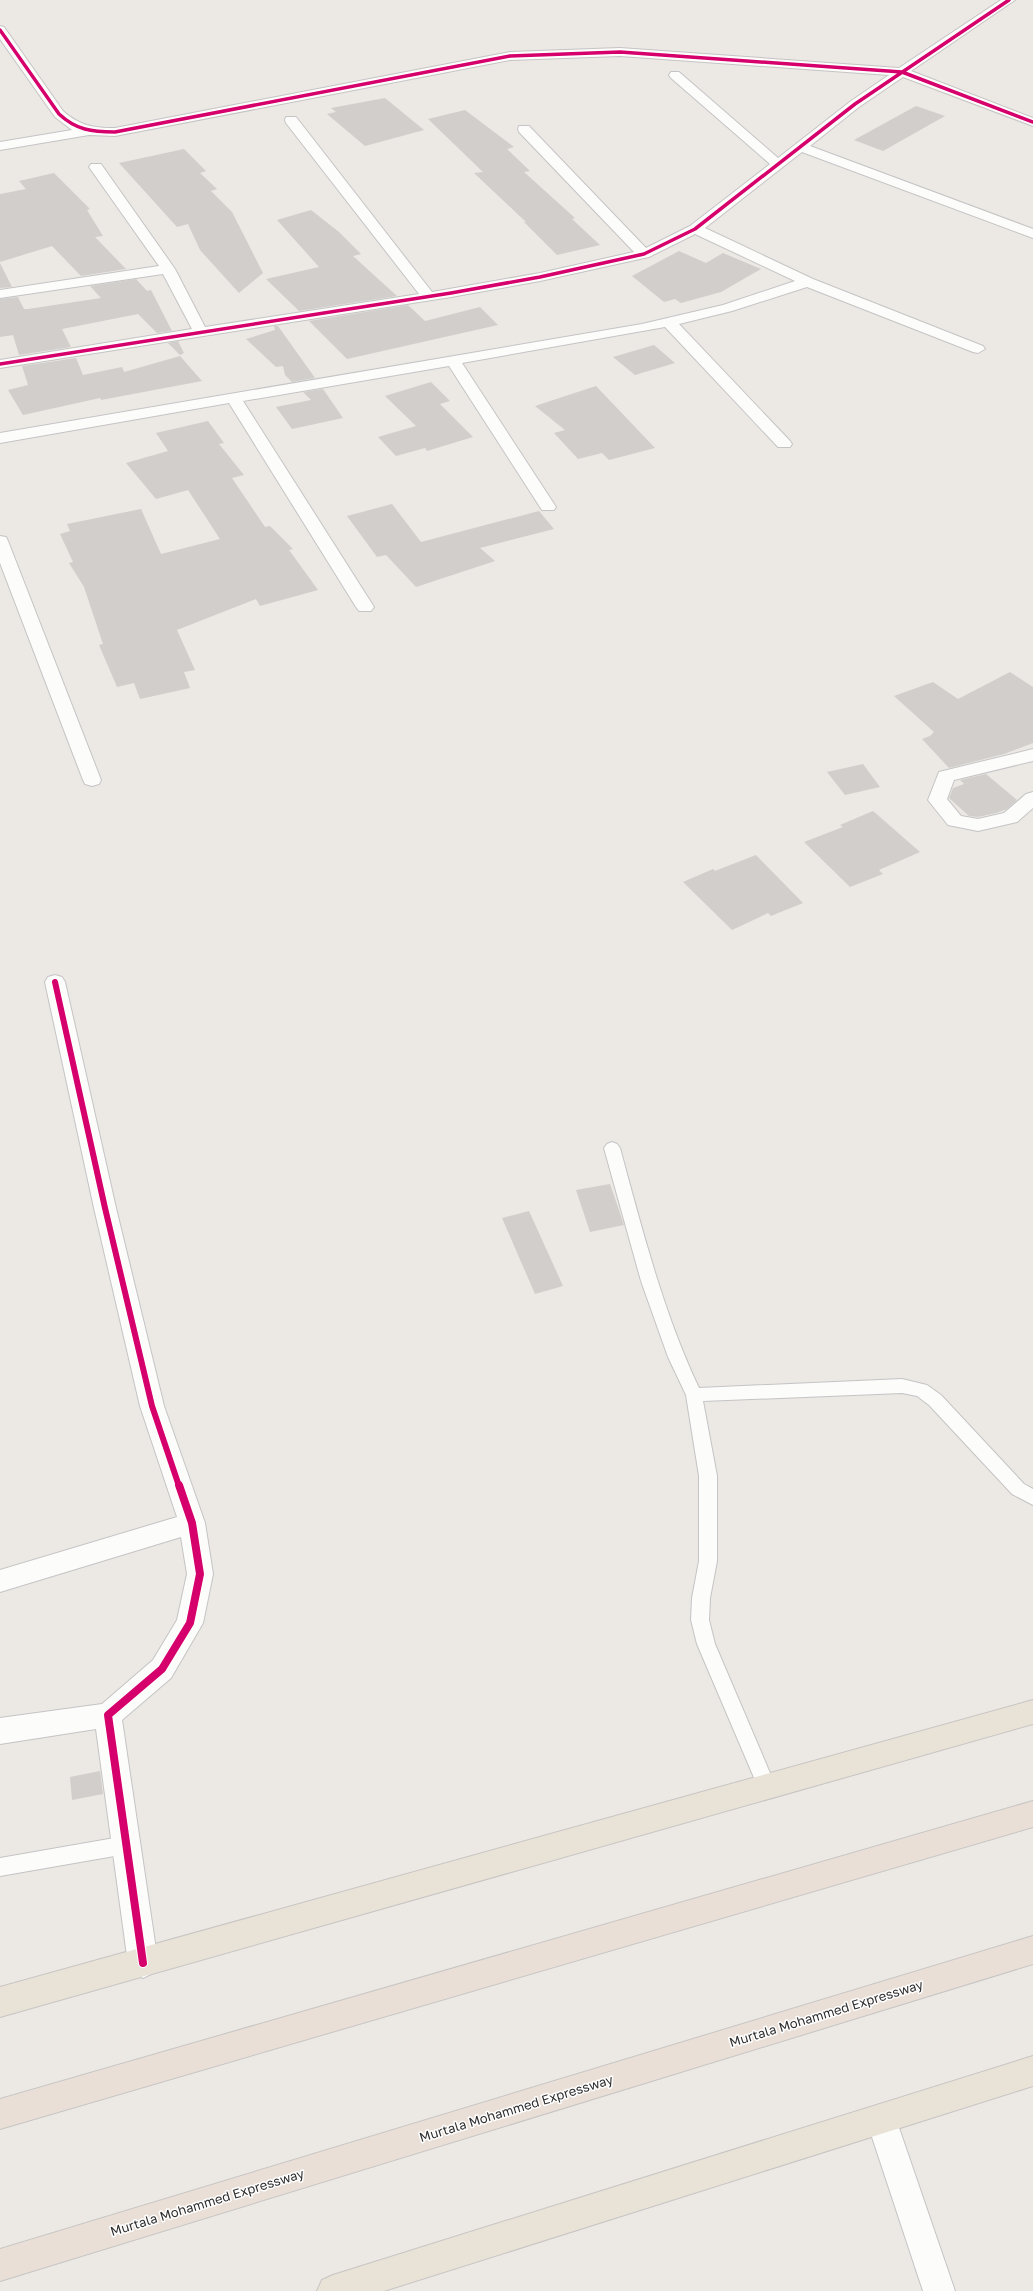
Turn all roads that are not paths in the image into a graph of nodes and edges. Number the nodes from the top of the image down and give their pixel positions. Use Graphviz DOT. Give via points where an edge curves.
graph roads {
  1 [pos="1009,0"];
  2 [pos="0,30"];
  3 [pos="902,72"];
  4 [pos="675,75"];
  5 [pos="291,120"];
  6 [pos="1033,122"];
  7 [pos="524,129"];
  8 [pos="85,132"];
  9 [pos="0,146"];
  10 [pos="802,147"];
  11 [pos="779,165"];
  12 [pos="96,167"];
  13 [pos="695,229"];
  14 [pos="1033,234"];
  15 [pos="644,254"];
  16 [pos="168,269"];
  17 [pos="808,282"];
  18 [pos="0,294"];
  19 [pos="428,296"];
  20 [pos="669,322"];
  21 [pos="202,333"];
  22 [pos="978,349"];
  23 [pos="453,361"];
  24 [pos="0,364"];
  25 [pos="234,399"];
  26 [pos="0,438"];
  27 [pos="784,444"];
  28 [pos="548,507"];
  29 [pos="0,541"];
  30 [pos="365,606"];
  31 [pos="1033,755"];
  32 [pos="92,780"];
  33 [pos="1033,798"];
  34 [pos="55,982"];
  35 [pos="612,1148"];
  36 [pos="694,1395"];
  37 [pos="1033,1498"];
  38 [pos="192,1523"];
  39 [pos="0,1581"];
  40 [pos="1033,1712"];
  41 [pos="108,1714"];
  42 [pos="0,1730"];
  43 [pos="767,1787"];
  44 [pos="1033,1814"];
  45 [pos="126,1844"];
  46 [pos="0,1867"];
  47 [pos="1033,1950"];
  48 [pos="143,1962"];
  49 [pos="0,2002"];
  50 [pos="1033,2072"];
  51 [pos="0,2114"];
  52 [pos="881,2119"];
  53 [pos="0,2265"];
  54 [pos="333,2291"];
  55 [pos="939,2291"];
  1 -- 3 [label="street"];
  2 -- 8 [label="street" via="59,114 70,125"];
  3 -- 6 [label="street"];
  3 -- 8 [label="street" via="620,52 533,54 510,56 115,132"];
  3 -- 10 [label="street" via="855,104"];
  4 -- 11 [label="street"];
  5 -- 19 [label="street"];
  7 -- 15 [label="street"];
  8 -- 9 [label="street"];
  10 -- 11 [label="street"];
  10 -- 14 [label="street"];
  11 -- 13 [label="street"];
  12 -- 16 [label="street"];
  13 -- 15 [label="street"];
  13 -- 17 [label="street"];
  15 -- 19 [label="street" via="540,277"];
  16 -- 18 [label="street"];
  16 -- 21 [label="street"];
  17 -- 20 [label="street" via="727,308"];
  17 -- 22 [label="street"];
  19 -- 21 [label="street"];
  20 -- 23 [label="street"];
  20 -- 27 [label="street"];
  21 -- 24 [label="street"];
  23 -- 25 [label="street"];
  23 -- 28 [label="street"];
  25 -- 26 [label="street"];
  25 -- 30 [label="street"];
  29 -- 32 [label="street"];
  31 -- 33 [label="street" via="946,776 937,800 955,821 978,825 1010,818"];
  34 -- 38 [label="street" via="152,1406"];
  35 -- 36 [label="lane" via="649,1281 676,1358"];
  36 -- 37 [label="lane" via="902,1386 921,1390 935,1400 1018,1489"];
  36 -- 43 [label="lane" via="708,1476 708,1561 700,1620 706,1644"];
  38 -- 39 [label="street"];
  38 -- 41 [label="street" via="200,1574 190,1623 162,1668"];
  40 -- 43 [label="highway"];
  41 -- 42 [label="street"];
  41 -- 45 [label="street"];
  43 -- 48 [label="highway"];
  44 -- 51 [label="highway"];
  45 -- 46 [label="lane"];
  45 -- 48 [label="street"];
  47 -- 53 [label="highway, Murtala Mohammed Expressway"];
  48 -- 49 [label="highway"];
  50 -- 52 [label="highway"];
  52 -- 54 [label="highway"];
  52 -- 55 [label="street"];
}
